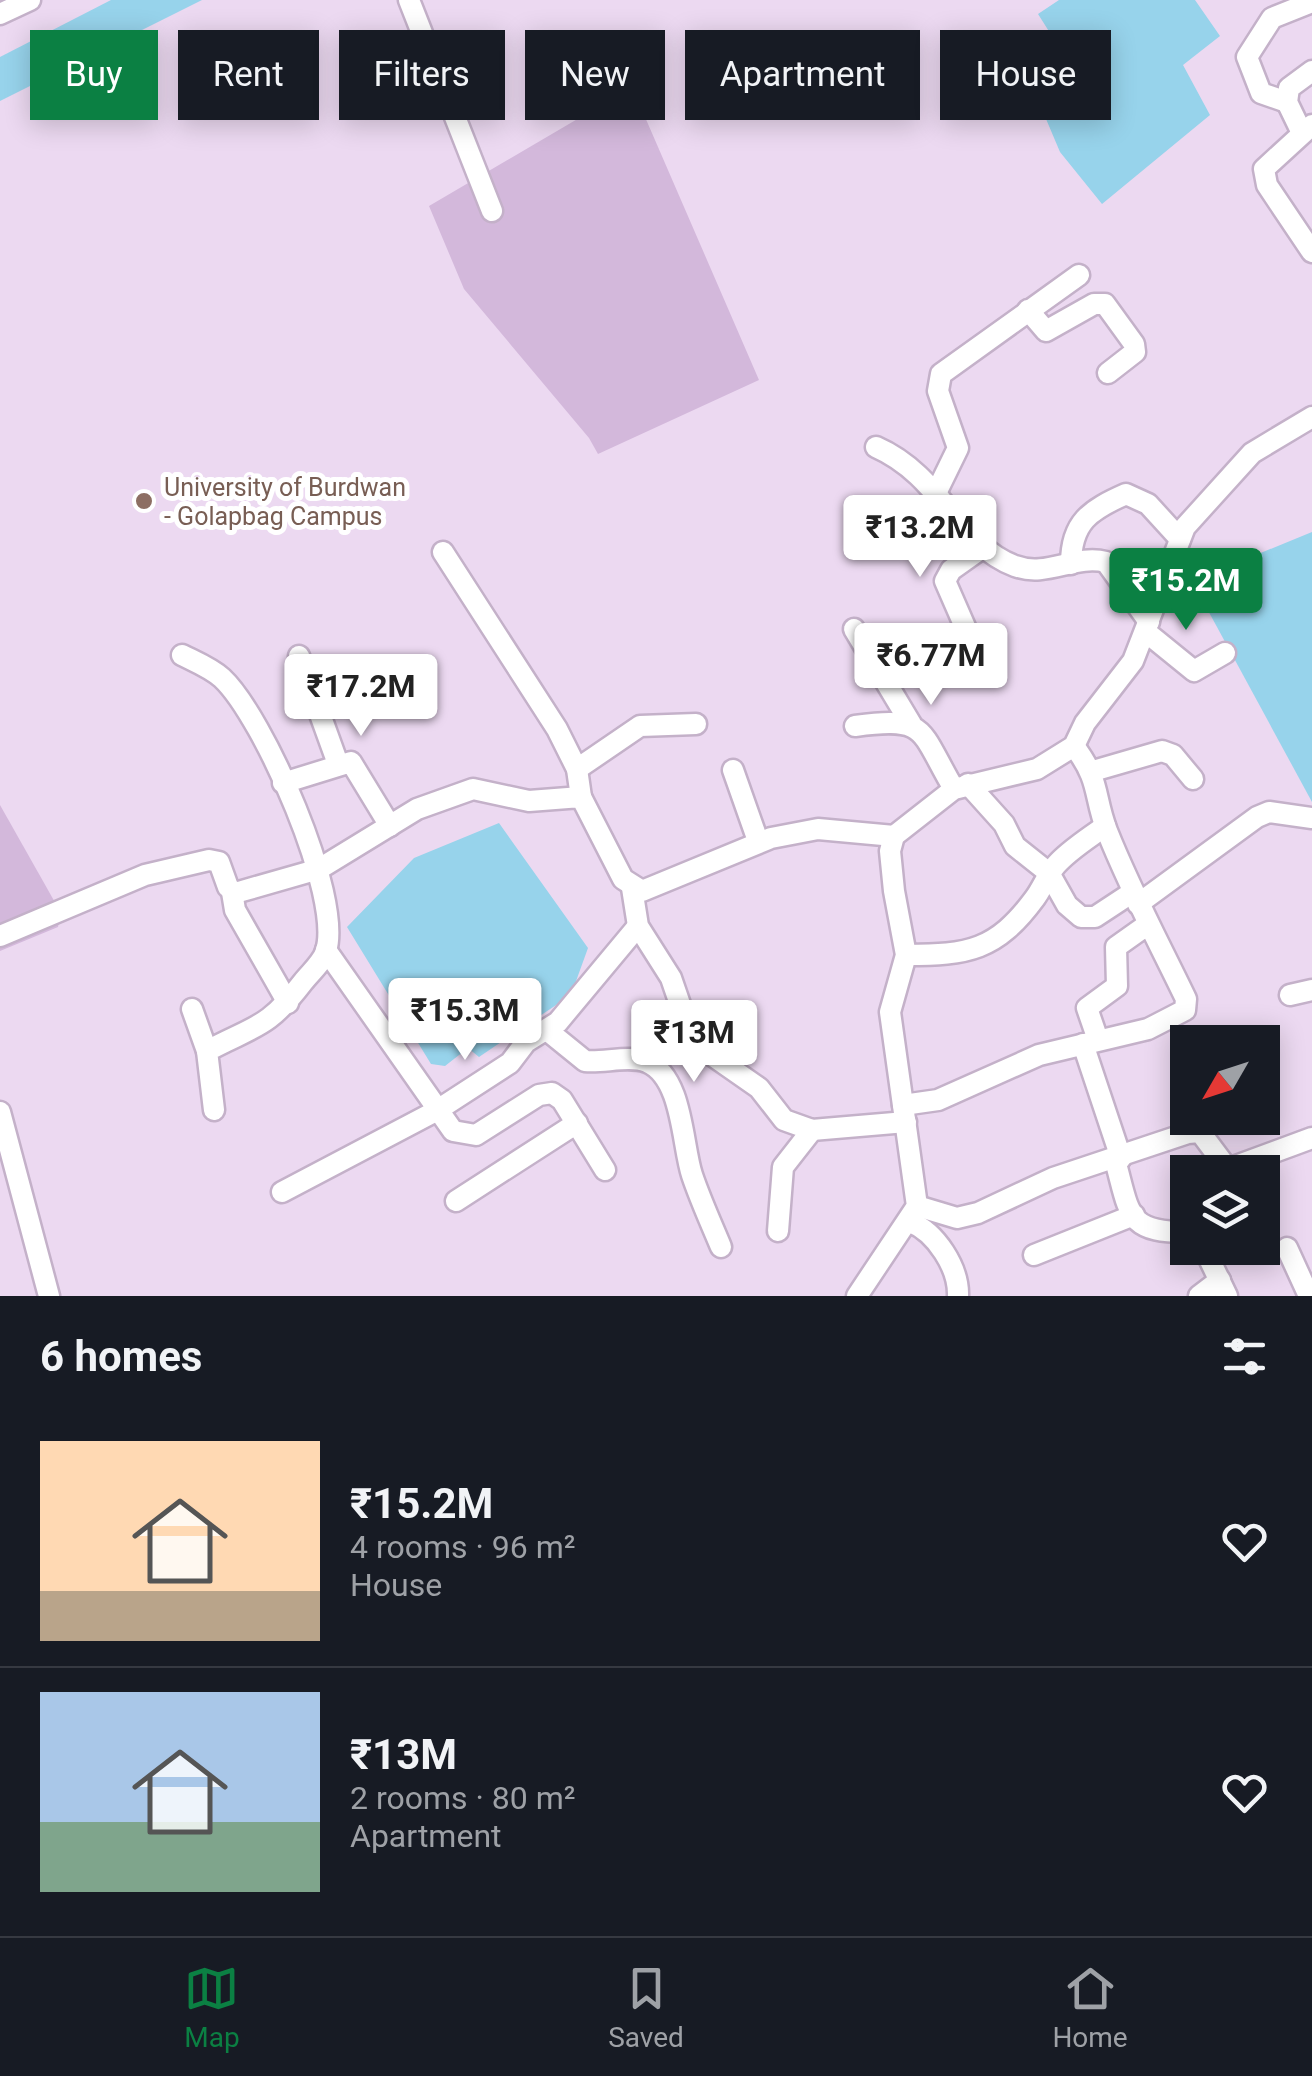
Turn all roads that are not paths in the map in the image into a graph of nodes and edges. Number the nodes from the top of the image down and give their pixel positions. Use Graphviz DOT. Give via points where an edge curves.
graph roads {
  1 [pos="30,0"];
  2 [pos="408,0"];
  3 [pos="1258,0"];
  4 [pos="1312,2"];
  5 [pos="0,14"];
  6 [pos="1272,18"];
  7 [pos="1312,71"];
  8 [pos="1287,102"];
  9 [pos="1306,128"];
  10 [pos="492,211"];
  11 [pos="1312,252"];
  12 [pos="1079,276"];
  13 [pos="1028,310"];
  14 [pos="1108,372"];
  15 [pos="1312,417"];
  16 [pos="876,447"];
  17 [pos="938,491"];
  18 [pos="1180,540"];
  19 [pos="982,548"];
  20 [pos="444,552"];
  21 [pos="1070,564"];
  22 [pos="1148,627"];
  23 [pos="854,629"];
  24 [pos="969,636"];
  25 [pos="1225,653"];
  26 [pos="182,655"];
  27 [pos="299,656"];
  28 [pos="696,724"];
  29 [pos="911,724"];
  30 [pos="855,726"];
  31 [pos="1074,746"];
  32 [pos="338,764"];
  33 [pos="576,769"];
  34 [pos="733,770"];
  35 [pos="1093,772"];
  36 [pos="1193,780"];
  37 [pos="283,782"];
  38 [pos="961,787"];
  39 [pos="581,797"];
  40 [pos="1312,818"];
  41 [pos="390,826"];
  42 [pos="1105,826"];
  43 [pos="894,836"];
  44 [pos="758,842"];
  45 [pos="319,869"];
  46 [pos="1048,874"];
  47 [pos="632,888"];
  48 [pos="232,892"];
  49 [pos="1135,898"];
  50 [pos="1146,925"];
  51 [pos="638,926"];
  52 [pos="0,936"];
  53 [pos="326,950"];
  54 [pos="906,955"];
  55 [pos="1312,990"];
  56 [pos="1290,996"];
  57 [pos="288,1003"];
  58 [pos="192,1008"];
  59 [pos="548,1031"];
  60 [pos="1090,1042"];
  61 [pos="207,1051"];
  62 [pos="214,1110"];
  63 [pos="436,1111"];
  64 [pos="0,1112"];
  65 [pos="904,1114"];
  66 [pos="577,1122"];
  67 [pos="812,1130"];
  68 [pos="1312,1138"];
  69 [pos="1217,1155"];
  70 [pos="1269,1155"];
  71 [pos="1118,1159"];
  72 [pos="605,1170"];
  73 [pos="282,1192"];
  74 [pos="456,1201"];
  75 [pos="913,1214"];
  76 [pos="1134,1215"];
  77 [pos="778,1232"];
  78 [pos="1170,1232"];
  79 [pos="721,1247"];
  80 [pos="1287,1248"];
  81 [pos="1034,1255"];
  82 [pos="1212,1265"];
  83 [pos="1224,1288"];
  84 [pos="49,1296"];
  85 [pos="857,1296"];
  86 [pos="958,1296"];
  87 [pos="1200,1296"];
  88 [pos="1309,1296"];
  1 -- 5 [label="street"];
  2 -- 10 [label="street"];
  3 -- 6 [label="street"];
  4 -- 6 [label="street"];
  6 -- 8 [label="street" via="1247,57 1261,93"];
  7 -- 8 [label="street" via="1289,88"];
  8 -- 9 [label="street"];
  9 -- 11 [label="street" via="1264,169 1267,185"];
  12 -- 13 [label="street"];
  13 -- 14 [label="street" via="1046,331 1105,304 1135,352"];
  13 -- 17 [label="street" via="940,374 938,392 958,448"];
  15 -- 18 [label="street" via="1252,452"];
  16 -- 17 [label="street"];
  17 -- 19 [label="street"];
  18 -- 21 [label="street" via="1148,504 1126,494 1080,519"];
  18 -- 22 [label="street"];
  19 -- 21 [label="street" via="1032,571"];
  19 -- 24 [label="street" via="945,580"];
  20 -- 33 [label="street" via="557,728"];
  21 -- 22 [label="street" via="1106,562"];
  22 -- 25 [label="street" via="1194,672"];
  22 -- 31 [label="street" via="1133,661"];
  23 -- 29 [label="street"];
  26 -- 37 [label="street" via="234,691"];
  27 -- 32 [label="street"];
  28 -- 33 [label="street" via="640,726"];
  29 -- 30 [label="street"];
  29 -- 38 [label="street"];
  31 -- 35 [label="street"];
  31 -- 38 [label="street" via="1037,769"];
  32 -- 37 [label="street"];
  32 -- 41 [label="street" via="359,768"];
  33 -- 39 [label="street"];
  34 -- 44 [label="street"];
  35 -- 36 [label="street" via="1162,751"];
  35 -- 42 [label="street"];
  37 -- 45 [label="street"];
  38 -- 43 [label="street"];
  38 -- 46 [label="street"];
  39 -- 41 [label="street" via="529,801 473,789"];
  39 -- 47 [label="street"];
  40 -- 49 [label="street" via="1269,812 1257,817"];
  41 -- 45 [label="street"];
  42 -- 46 [label="street"];
  42 -- 49 [label="street"];
  43 -- 44 [label="street" via="818,830"];
  43 -- 54 [label="street" via="894,892"];
  44 -- 47 [label="street" via="653,888"];
  45 -- 48 [label="street"];
  45 -- 53 [label="street"];
  46 -- 49 [label="street" via="1068,906 1088,919"];
  46 -- 54 [label="street" via="1021,917 975,951"];
  47 -- 51 [label="street"];
  48 -- 52 [label="street" via="219,862 209,860 145,875"];
  48 -- 57 [label="street" via="235,910"];
  49 -- 50 [label="street"];
  50 -- 60 [label="street" via="1116,947 1117,986 1087,1008"];
  50 -- 60 [label="street" via="1186,1010 1148,1030"];
  51 -- 59 [label="street"];
  51 -- 67 [label="street" via="671,978 693,1042 759,1088 784,1120"];
  53 -- 57 [label="street"];
  53 -- 63 [label="street"];
  54 -- 65 [label="street" via="890,1012"];
  55 -- 56 [label="street"];
  57 -- 61 [label="street" via="266,1024"];
  58 -- 61 [label="street"];
  59 -- 63 [label="street"];
  59 -- 79 [label="street" via="585,1061 639,1060 663,1075"];
  60 -- 65 [label="street" via="1039,1055"];
  60 -- 71 [label="street"];
  61 -- 62 [label="street"];
  63 -- 66 [label="street" via="459,1135 476,1135 552,1093"];
  63 -- 73 [label="street"];
  64 -- 84 [label="street"];
  65 -- 67 [label="street"];
  65 -- 75 [label="street"];
  66 -- 72 [label="street"];
  66 -- 74 [label="street"];
  67 -- 77 [label="street" via="783,1167"];
  68 -- 70 [label="street"];
  69 -- 71 [label="street" via="1200,1132"];
  71 -- 75 [label="street" via="1053,1178 978,1213"];
  71 -- 76 [label="street"];
  75 -- 85 [label="street"];
  75 -- 86 [label="street" via="934,1236"];
  76 -- 78 [label="street" via="1151,1232"];
  76 -- 81 [label="street"];
  80 -- 88 [label="street"];
  82 -- 83 [label="street"];
  83 -- 87 [label="street"];
}
